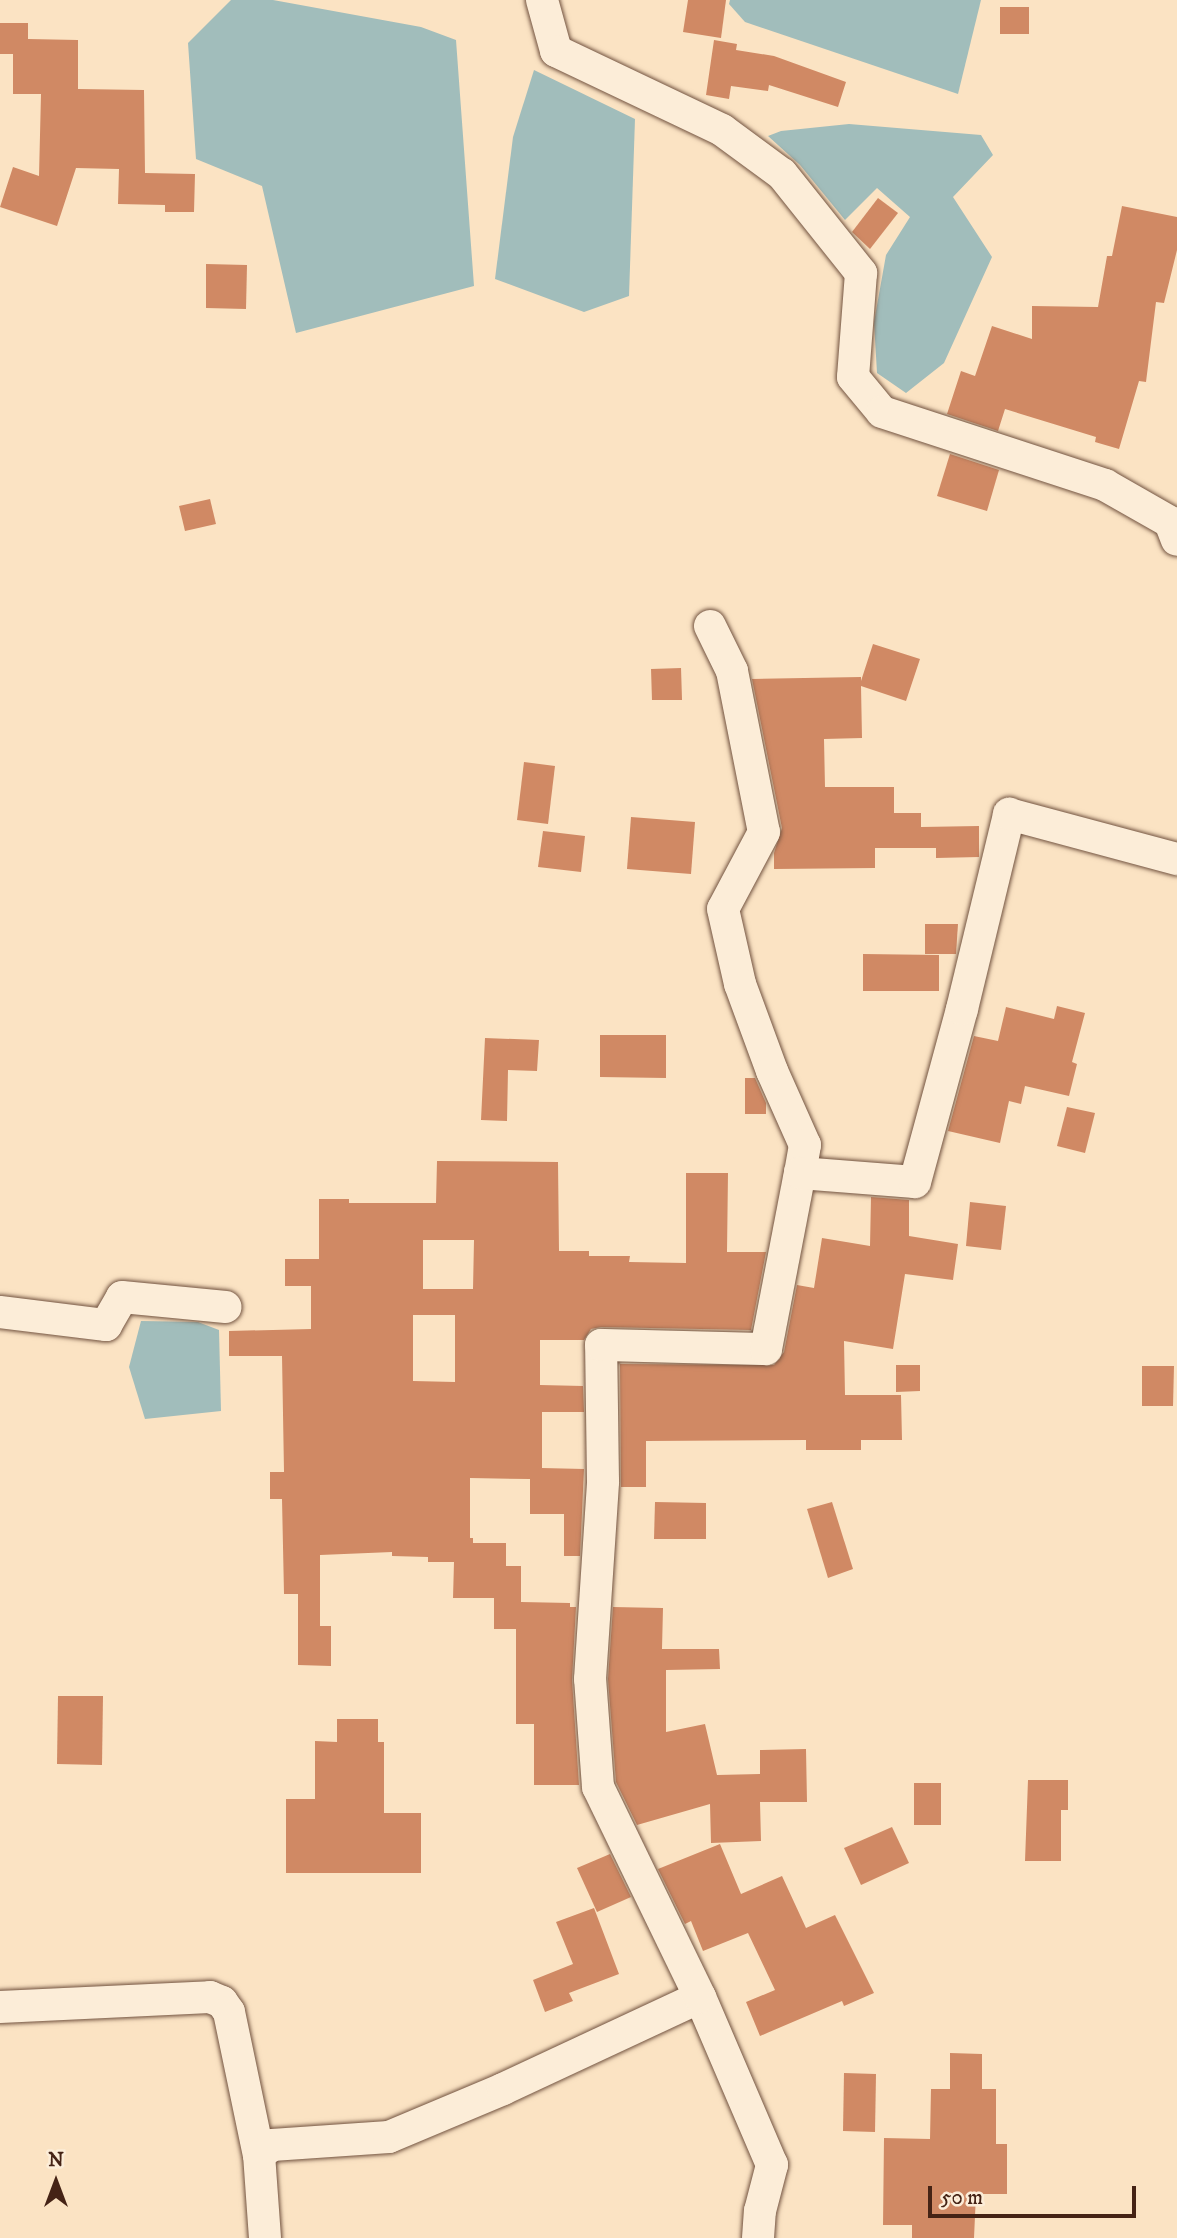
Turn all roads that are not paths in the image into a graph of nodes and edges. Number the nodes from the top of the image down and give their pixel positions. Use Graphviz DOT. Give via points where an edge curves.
graph roads {
  1 [pos="542,0"];
  2 [pos="1177,540"];
  3 [pos="710,626"];
  4 [pos="1177,859"];
  5 [pos="800,1173"];
  6 [pos="226,1307"];
  7 [pos="0,1312"];
  8 [pos="700,1997"];
  9 [pos="0,2007"];
  10 [pos="259,2155"];
  11 [pos="265,2238"];
  12 [pos="758,2238"];
  1 -- 2 [label="street" via="556,51 722,131 782,174 861,273 853,377 882,412 1105,485 1170,522"];
  3 -- 5 [label="street" via="732,671 764,832 723,909 740,984 805,1145"];
  4 -- 5 [label="street" via="1009,814 915,1182"];
  5 -- 8 [label="street" via="766,1349 601,1345 603,1481 590,1679 598,1787"];
  6 -- 7 [label="street" via="122,1297 106,1325"];
  8 -- 10 [label="street" via="503,2090 388,2137 272,2145"];
  8 -- 12 [label="street" via="772,2165"];
  9 -- 10 [label="street" via="210,1997 222,2002 229,2012"];
  10 -- 11 [label="street"];
}
